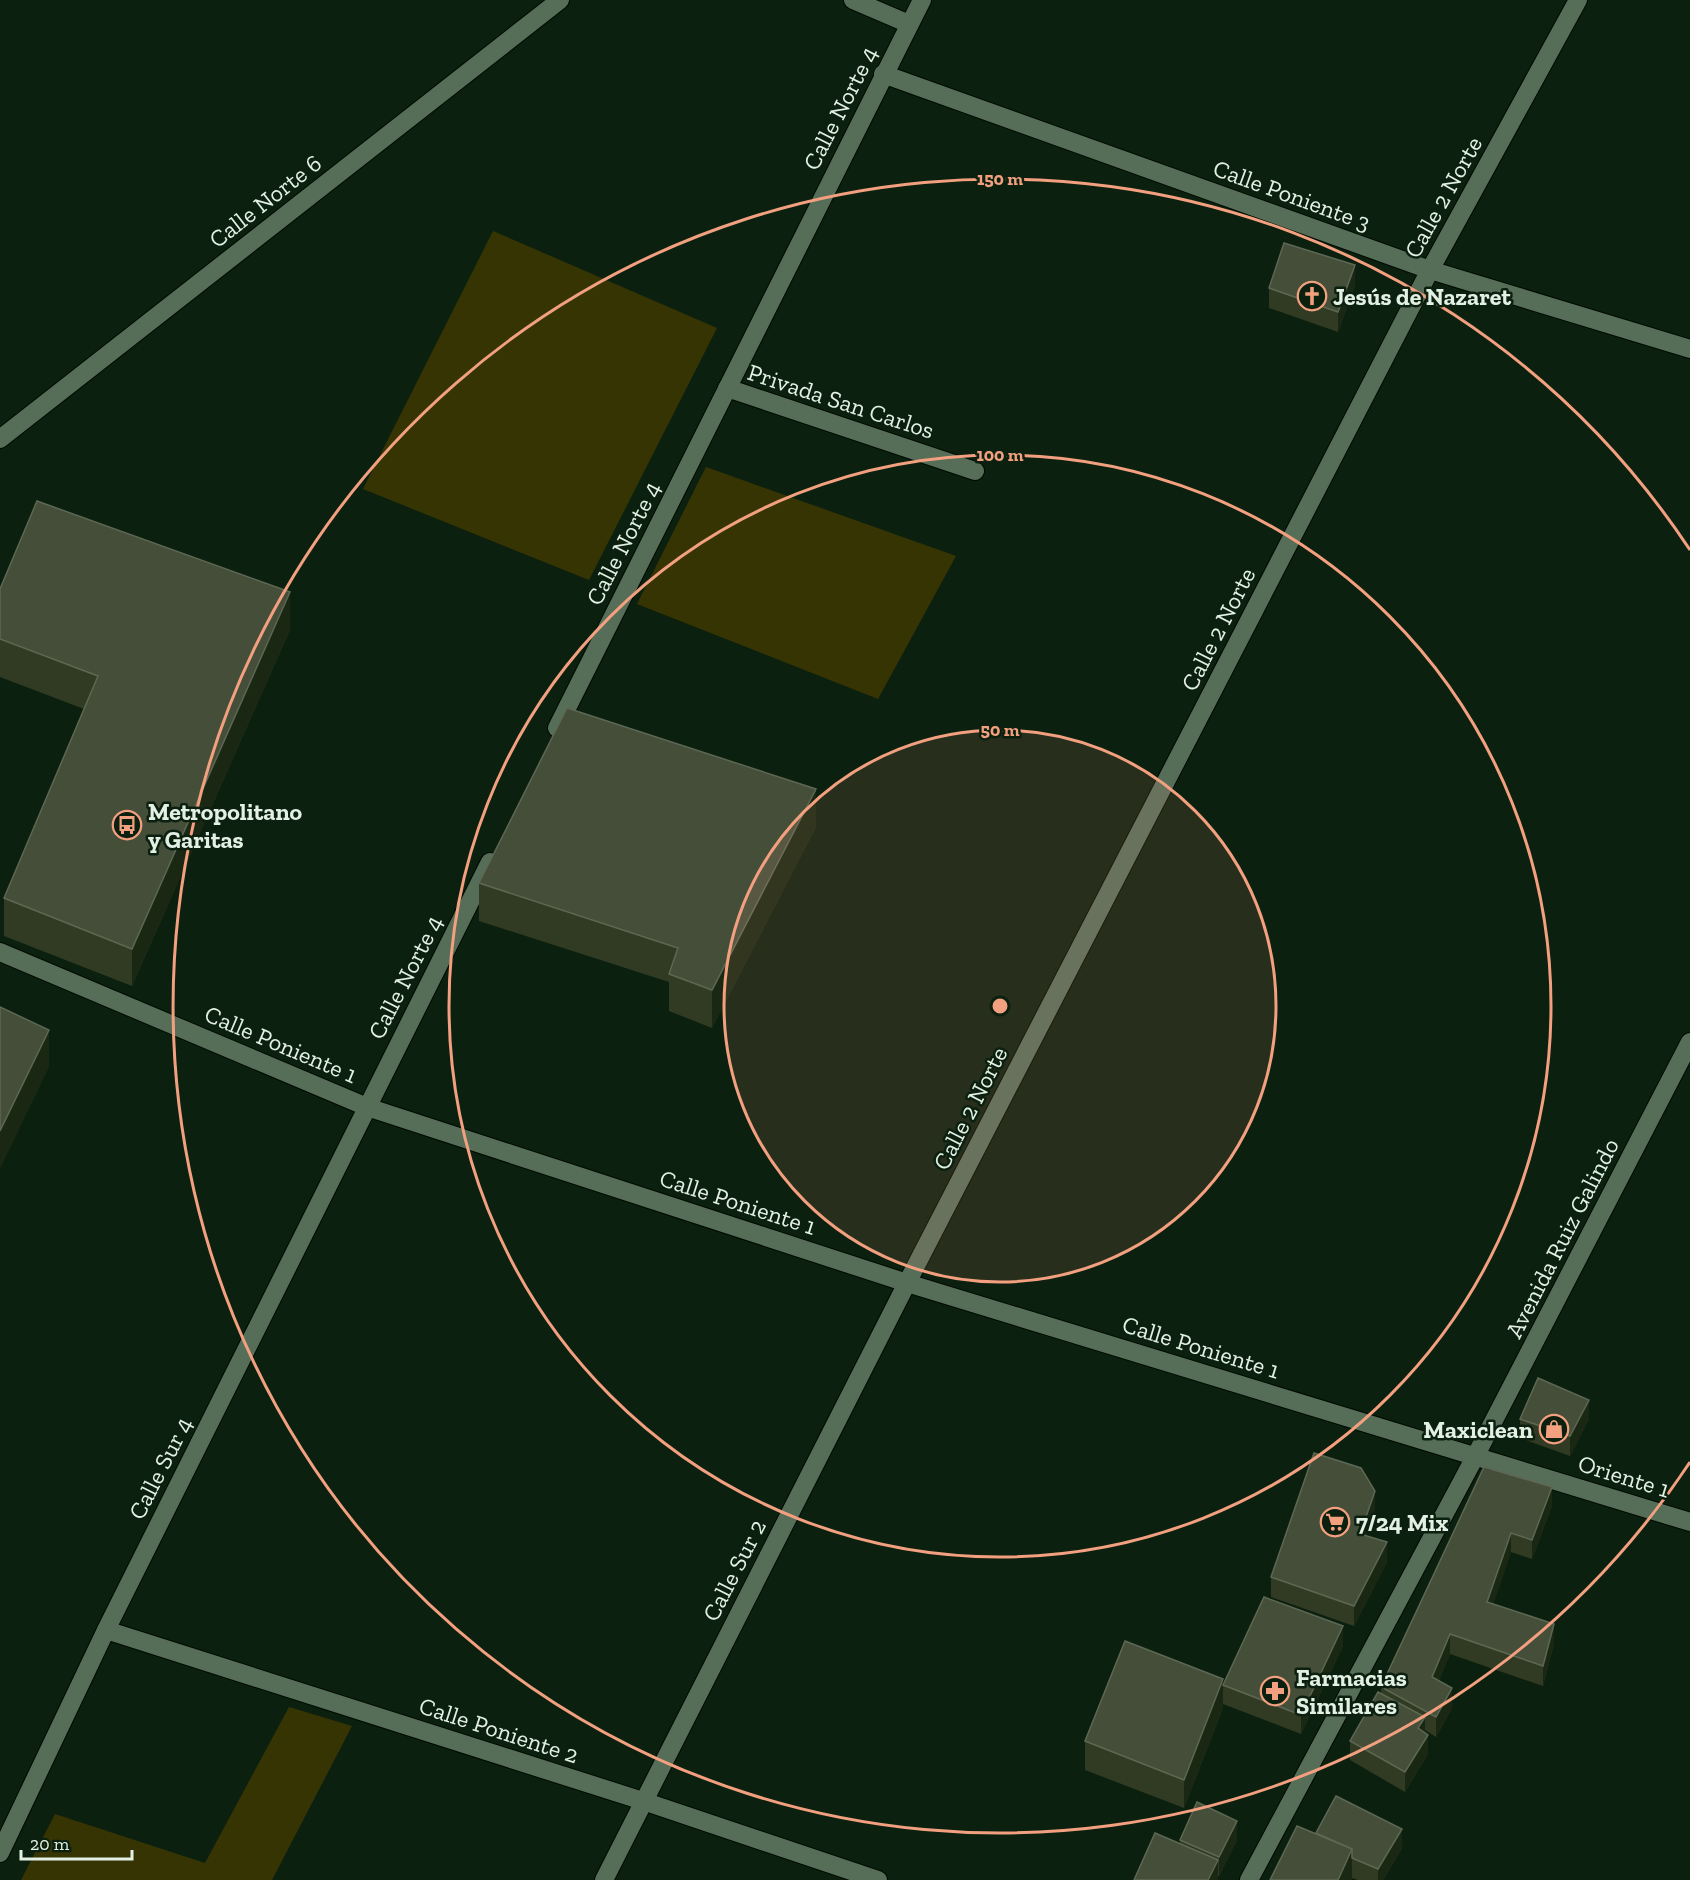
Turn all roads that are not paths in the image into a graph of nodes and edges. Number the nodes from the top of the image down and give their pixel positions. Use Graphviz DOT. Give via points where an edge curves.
graph roads {
  1 [pos="560,0"];
  2 [pos="853,0"];
  3 [pos="922,0"];
  4 [pos="1578,0"];
  5 [pos="909,24"];
  6 [pos="883,74"];
  7 [pos="1430,270"];
  8 [pos="1690,349"];
  9 [pos="727,388"];
  10 [pos="0,440"];
  11 [pos="975,471"];
  12 [pos="550,742"];
  13 [pos="496,849"];
  14 [pos="0,952"];
  15 [pos="1690,1042"];
  16 [pos="367,1107"];
  17 [pos="907,1283"];
  18 [pos="1476,1455"];
  19 [pos="1690,1522"];
  20 [pos="106,1630"];
  21 [pos="643,1801"];
  22 [pos="0,1853"];
  23 [pos="604,1880"];
  24 [pos="878,1880"];
  25 [pos="1249,1880"];
  1 -- 10 [label="street, Calle Norte 6"];
  2 -- 5 [label="street"];
  3 -- 5 [label="street, Calle Norte 4"];
  4 -- 7 [label="street, Calle 2 Norte"];
  5 -- 6 [label="street, Calle Norte 4"];
  6 -- 7 [label="street, Calle Poniente 3"];
  6 -- 9 [label="street, Calle Norte 4"];
  7 -- 8 [label="street, Calle Poniente 3"];
  7 -- 17 [label="street, Calle 2 Norte"];
  9 -- 11 [label="street, Privada San Carlos"];
  9 -- 12 [label="street, Calle Norte 4"];
  13 -- 16 [label="street, Calle Norte 4"];
  14 -- 16 [label="street, Calle Poniente 1"];
  15 -- 18 [label="street, Avenida Ruiz Galindo"];
  16 -- 17 [label="street, Calle Poniente 1"];
  16 -- 20 [label="street, Calle Sur 4"];
  17 -- 18 [label="street, Calle Poniente 1"];
  17 -- 21 [label="street, Calle Sur 2"];
  18 -- 19 [label="street, Oriente 1"];
  18 -- 25 [label="street, Avenida Ruiz Galindo"];
  20 -- 21 [label="street, Calle Poniente 2"];
  20 -- 22 [label="street, Calle Sur 4"];
  21 -- 23 [label="street, Calle Sur 2"];
  21 -- 24 [label="street, Calle Poniente 2"];
}
